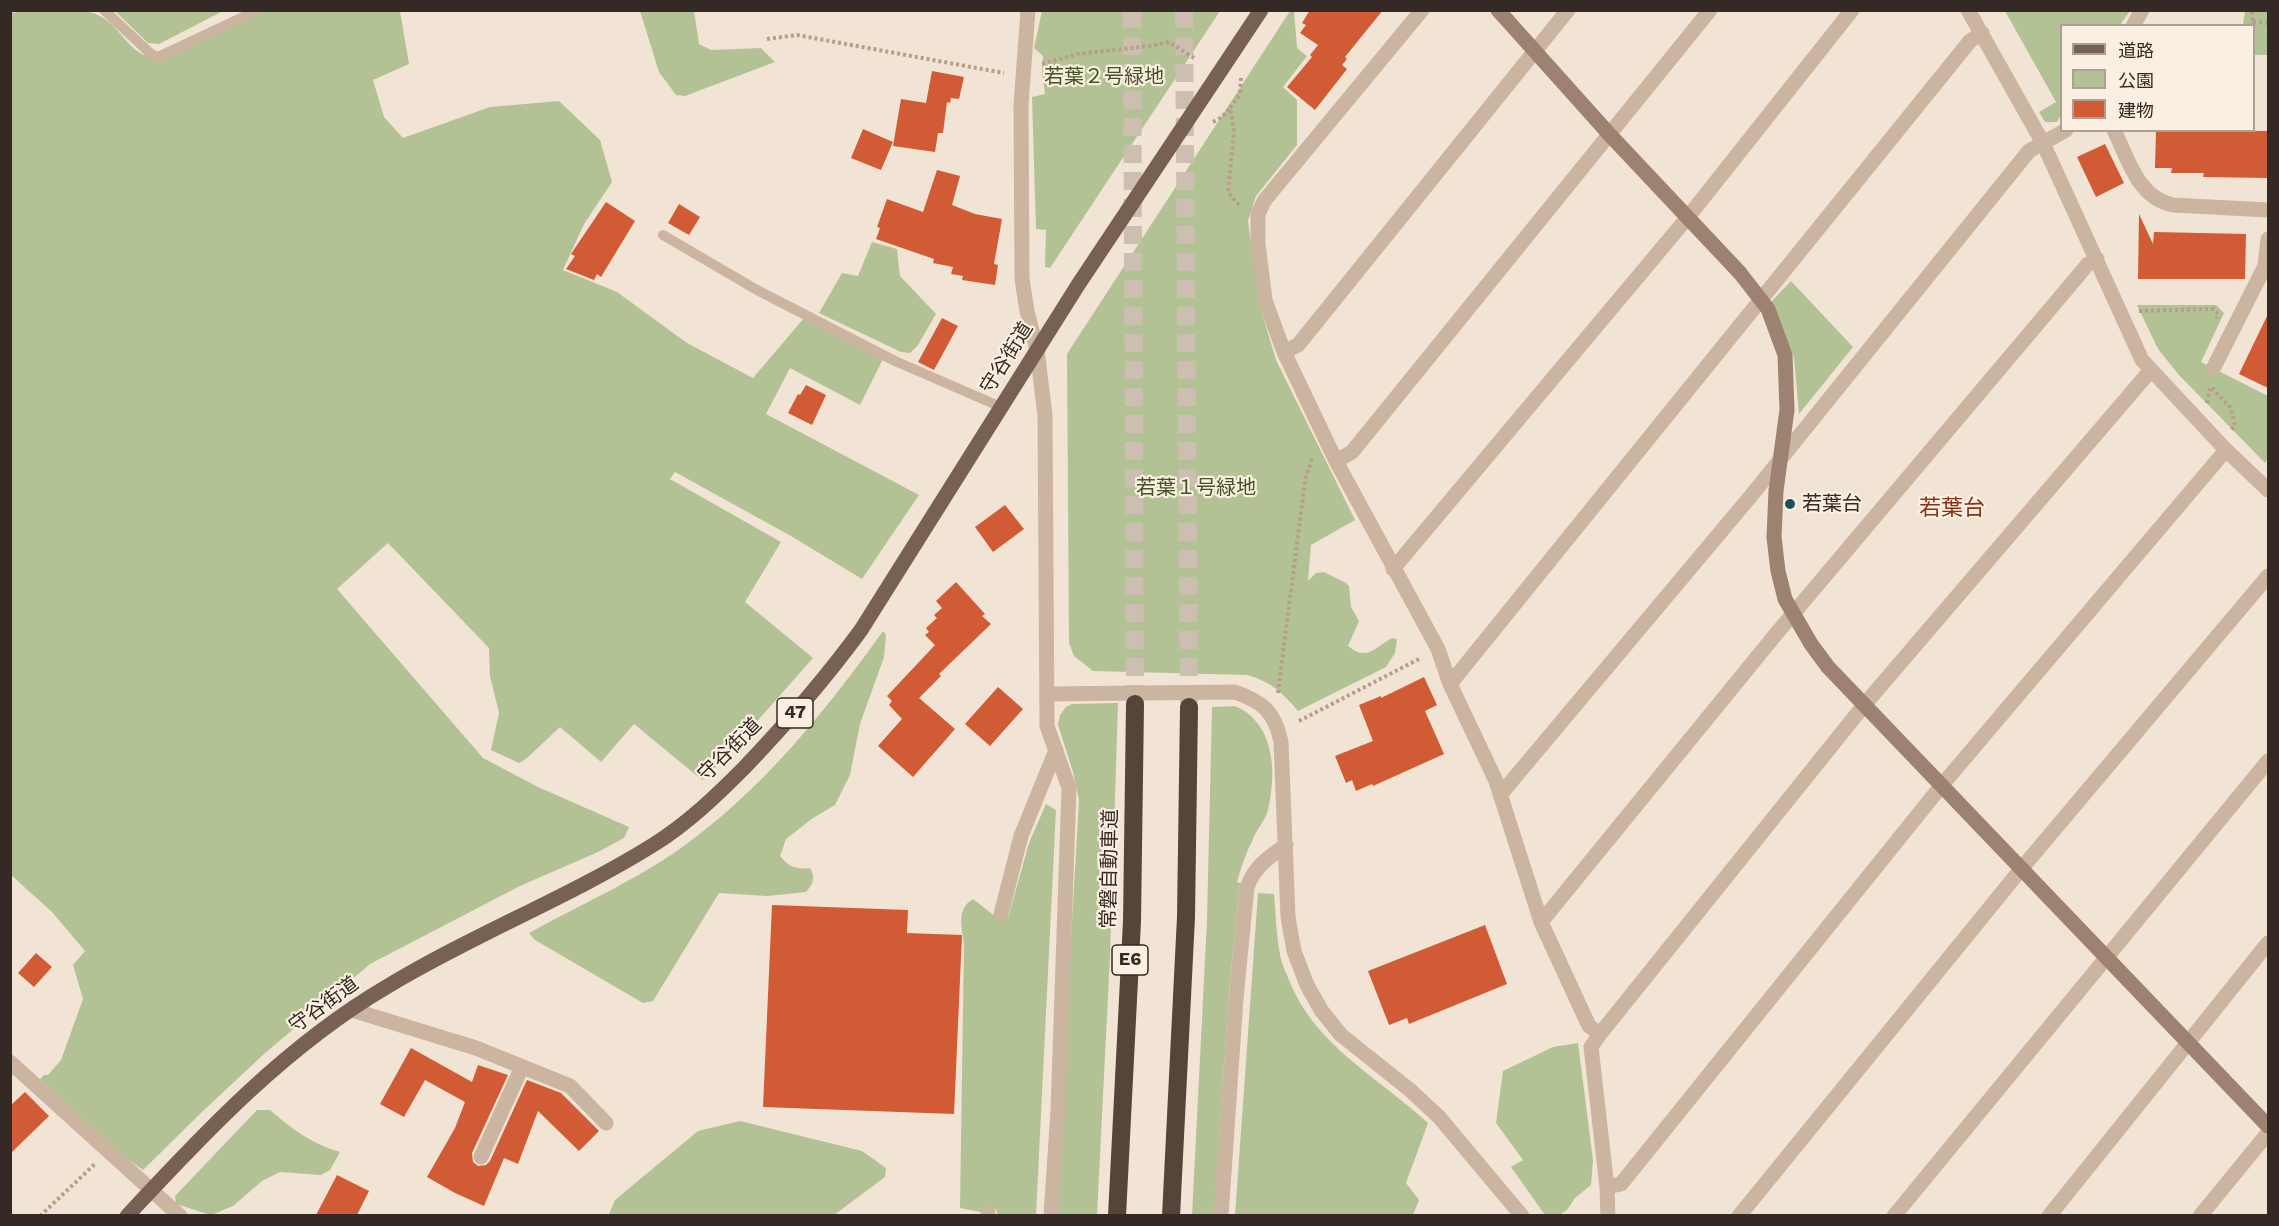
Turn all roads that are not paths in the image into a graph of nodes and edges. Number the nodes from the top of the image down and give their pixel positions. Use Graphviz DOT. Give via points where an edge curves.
graph roads {
  1 [pos="105,10"];
  2 [pos="258,10"];
  3 [pos="1028,10"];
  4 [pos="1261,10"];
  5 [pos="1422,10"];
  6 [pos="1498,10"];
  7 [pos="1568,10"];
  8 [pos="1710,10"];
  9 [pos="1852,10"];
  10 [pos="1968,10"];
  11 [pos="2142,10"];
  12 [pos="2134,24"];
  13 [pos="1982,33"];
  14 [pos="1536,51"];
  15 [pos="2062,132"];
  16 [pos="2115,132"];
  17 [pos="1610,135"];
  18 [pos="2043,143"];
  19 [pos="2268,210"];
  20 [pos="1688,217"];
  21 [pos="663,235"];
  22 [pos="2268,239"];
  23 [pos="2097,259"];
  24 [pos="1760,300"];
  25 [pos="1037,350"];
  26 [pos="1284,352"];
  27 [pos="2151,370"];
  28 [pos="2209,375"];
  29 [pos="1001,407"];
  30 [pos="2226,450"];
  31 [pos="1782,454"];
  32 [pos="1336,460"];
  33 [pos="2268,490"];
  34 [pos="1393,569"];
  35 [pos="2268,576"];
  36 [pos="1793,614"];
  37 [pos="1450,684"];
  38 [pos="1047,694"];
  39 [pos="1135,704"];
  40 [pos="1864,704"];
  41 [pos="1190,707"];
  42 [pos="1056,750"];
  43 [pos="2268,761"];
  44 [pos="1942,785"];
  45 [pos="1500,795"];
  46 [pos="1286,844"];
  47 [pos="2022,868"];
  48 [pos="1001,914"];
  49 [pos="1541,922"];
  50 [pos="2268,943"];
  51 [pos="2107,958"];
  52 [pos="352,1010"];
  53 [pos="1600,1034"];
  54 [pos="2189,1042"];
  55 [pos="10,1062"];
  56 [pos="522,1067"];
  57 [pos="606,1123"];
  58 [pos="2268,1126"];
  59 [pos="2268,1133"];
  60 [pos="481,1157"];
  61 [pos="1607,1187"];
  62 [pos="153,1189"];
  63 [pos="127,1215"];
  64 [pos="180,1215"];
  65 [pos="1051,1215"];
  66 [pos="1117,1215"];
  67 [pos="1171,1215"];
  68 [pos="1221,1215"];
  69 [pos="1522,1215"];
  70 [pos="1608,1215"];
  71 [pos="1739,1215"];
  72 [pos="1894,1215"];
  73 [pos="2049,1215"];
  74 [pos="2200,1215"];
  1 -- 2 [label="lane" via="158,57"];
  3 -- 25 [label="street" via="1021,105 1022,279"];
  4 -- 25 [label="main road, 守谷街道 / 47"];
  5 -- 26 [label="street" via="1264,201 1258,214 1265,300"];
  6 -- 14 [label="street"];
  7 -- 14 [label="street"];
  8 -- 17 [label="street"];
  9 -- 20 [label="street"];
  10 -- 13 [label="street"];
  11 -- 12 [label="street"];
  13 -- 18 [label="street"];
  13 -- 24 [label="street" via="1970,41"];
  14 -- 17 [label="street"];
  14 -- 26 [label="street" via="1298,345"];
  15 -- 18 [label="street"];
  16 -- 19 [label="street" via="2141,186 2163,203"];
  17 -- 20 [label="street"];
  17 -- 32 [label="street" via="1352,452"];
  18 -- 23 [label="street"];
  18 -- 31 [label="street" via="2030,151"];
  20 -- 24 [label="street"];
  20 -- 34 [label="street"];
  21 -- 29 [label="lane" via="863,345"];
  22 -- 28 [label="street" via="2265,266"];
  23 -- 27 [label="street" via="2142,360"];
  23 -- 36 [label="street" via="2088,264"];
  24 -- 31 [label="street" via="1768,309 1785,355 1787,410"];
  24 -- 37 [label="street"];
  25 -- 29 [label="main road, 守谷街道 / 47"];
  25 -- 38 [label="street" via="1045,415"];
  26 -- 32 [label="street"];
  27 -- 30 [label="street"];
  27 -- 40 [label="street"];
  29 -- 52 [label="main road, 守谷街道 / 47" via="855,638 785,724 726,786 655,844 387,986"];
  30 -- 33 [label="street"];
  30 -- 44 [label="street"];
  31 -- 36 [label="street" via="1774,537 1778,571"];
  31 -- 45 [label="street"];
  32 -- 34 [label="street"];
  34 -- 37 [label="street" via="1438,649"];
  35 -- 47 [label="street"];
  36 -- 40 [label="street" via="1828,668"];
  36 -- 49 [label="street"];
  37 -- 45 [label="street"];
  38 -- 42 [label="street" via="1047,726"];
  38 -- 46 [label="street" via="1235,692 1264,706 1278,727 1281,742"];
  39 -- 66 [label="highway, 常磐自動車道 / E6" via="1132,921"];
  40 -- 44 [label="street"];
  40 -- 53 [label="street"];
  41 -- 67 [label="highway" via="1186,917"];
  42 -- 48 [label="street" via="1021,836"];
  42 -- 65 [label="street" via="1069,788"];
  43 -- 51 [label="street"];
  44 -- 47 [label="street"];
  44 -- 61 [label="street" via="1621,1184"];
  45 -- 49 [label="street"];
  46 -- 68 [label="street" via="1259,865 1247,887"];
  46 -- 69 [label="street" via="1288,917 1294,951 1320,1010 1341,1035 1439,1117"];
  47 -- 51 [label="street"];
  47 -- 71 [label="street"];
  49 -- 53 [label="street" via="1589,1026"];
  50 -- 54 [label="street"];
  51 -- 54 [label="street"];
  51 -- 72 [label="street"];
  52 -- 56 [label="street" via="476,1048"];
  52 -- 62 [label="main road, 守谷街道 / 47" via="271,1072"];
  53 -- 61 [label="street" via="1591,1047"];
  54 -- 58 [label="street"];
  54 -- 73 [label="street"];
  55 -- 62 [label="street"];
  56 -- 57 [label="street" via="570,1086"];
  56 -- 60 [label="street"];
  59 -- 74 [label="street"];
  61 -- 70 [label="street"];
  62 -- 63 [label="main road, 守谷街道 / 47"];
  62 -- 64 [label="street"];
}
